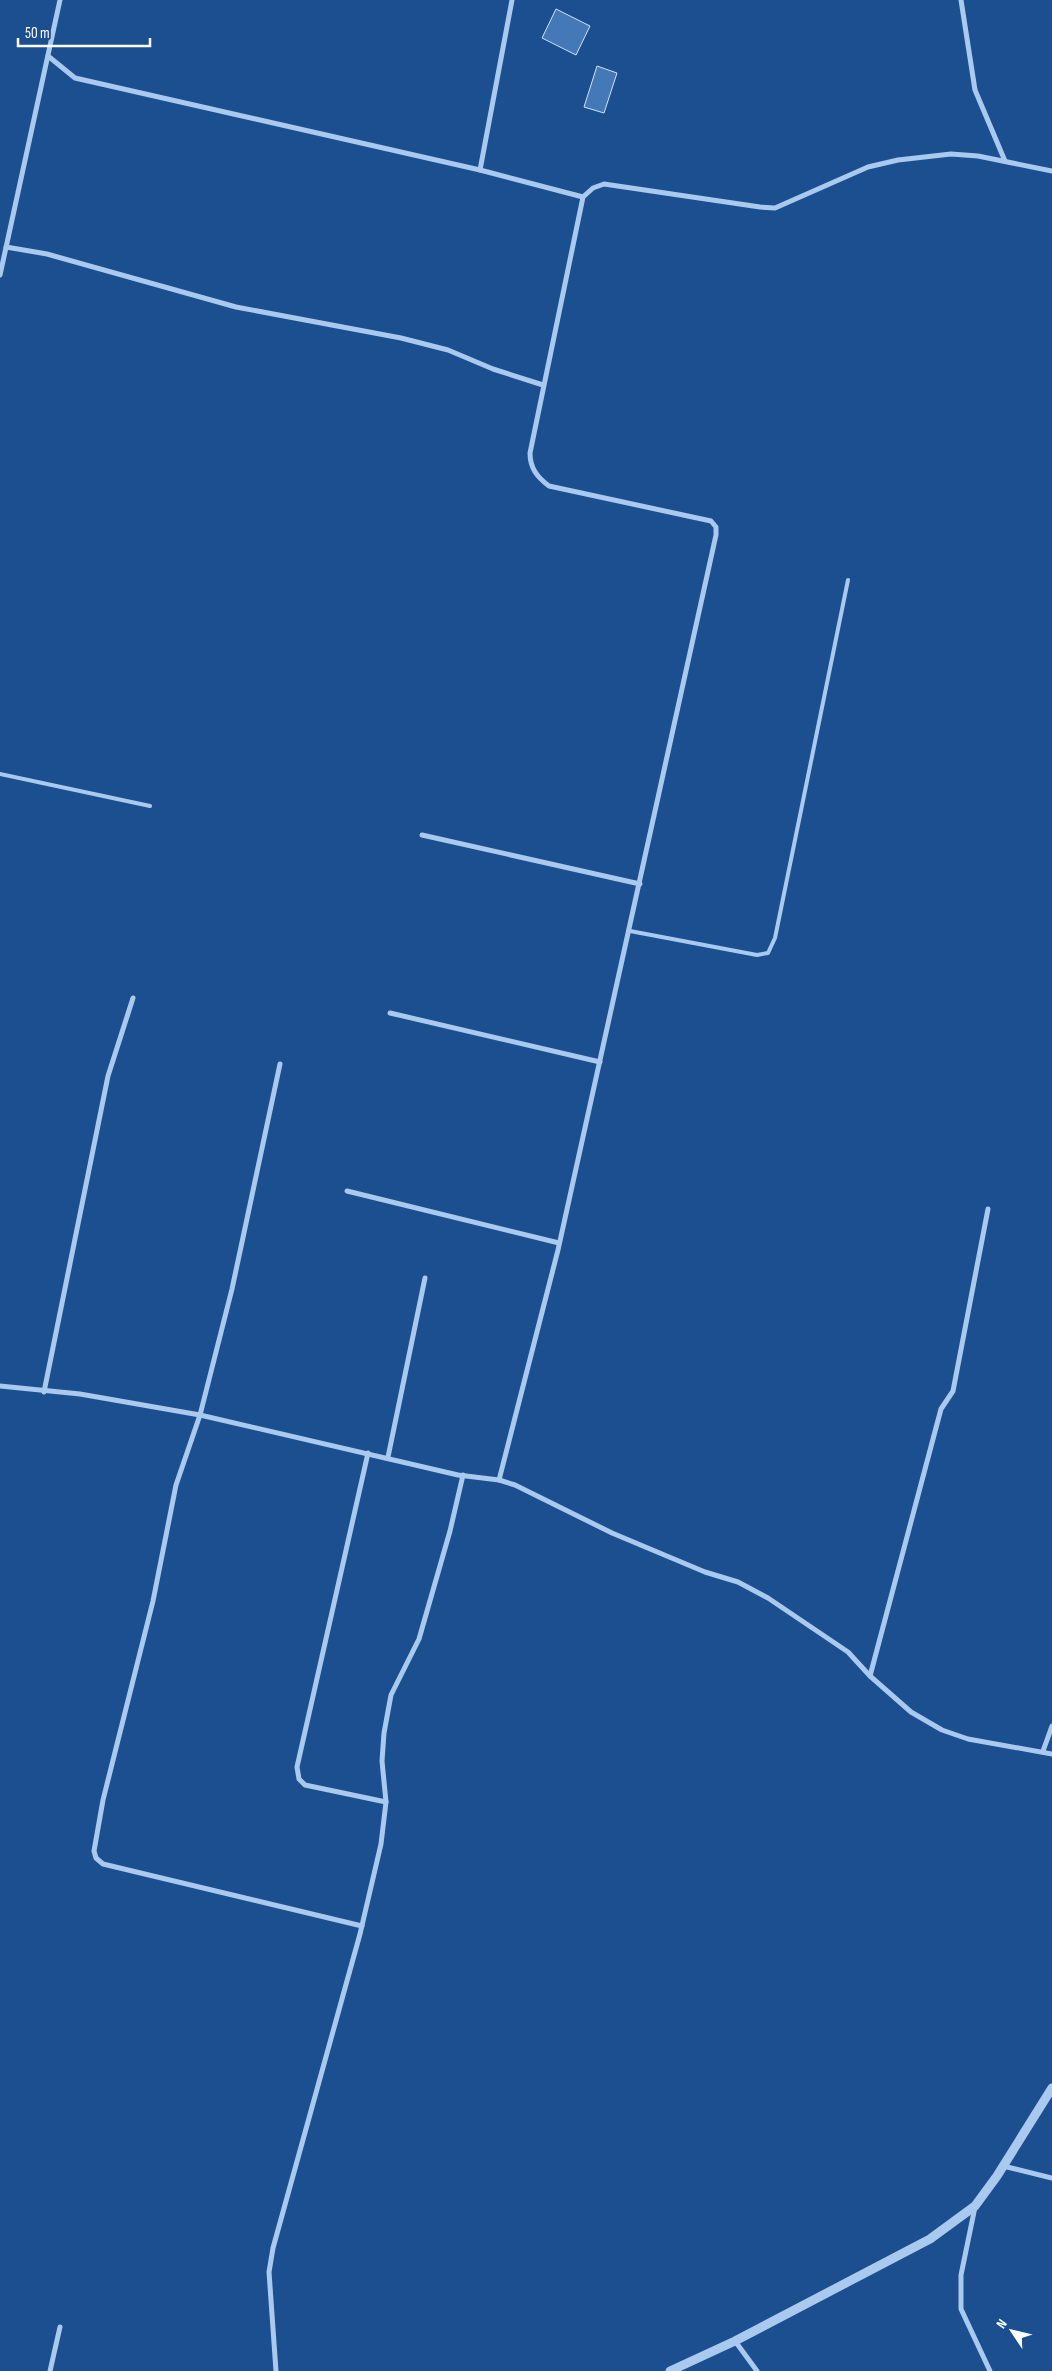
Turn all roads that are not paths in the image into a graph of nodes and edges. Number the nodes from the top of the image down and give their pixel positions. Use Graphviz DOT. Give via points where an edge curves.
graph roads {
  1 [pos="60,0"];
  2 [pos="512,0"];
  3 [pos="961,0"];
  4 [pos="48,56"];
  5 [pos="1005,161"];
  6 [pos="480,170"];
  7 [pos="1052,171"];
  8 [pos="583,197"];
  9 [pos="6,247"];
  10 [pos="0,275"];
  11 [pos="543,385"];
  12 [pos="848,580"];
  13 [pos="0,774"];
  14 [pos="150,806"];
  15 [pos="422,835"];
  16 [pos="640,884"];
  17 [pos="630,931"];
  18 [pos="133,998"];
  19 [pos="390,1013"];
  20 [pos="600,1062"];
  21 [pos="280,1064"];
  22 [pos="347,1191"];
  23 [pos="988,1209"];
  24 [pos="560,1243"];
  25 [pos="425,1278"];
  26 [pos="0,1386"];
  27 [pos="44,1392"];
  28 [pos="200,1415"];
  29 [pos="368,1453"];
  30 [pos="388,1457"];
  31 [pos="463,1475"];
  32 [pos="499,1480"];
  33 [pos="870,1676"];
  34 [pos="1052,1726"];
  35 [pos="1043,1751"];
  36 [pos="1052,1754"];
  37 [pos="386,1802"];
  38 [pos="362,1926"];
  39 [pos="1052,2088"];
  40 [pos="1003,2166"];
  41 [pos="1052,2178"];
  42 [pos="975,2206"];
  43 [pos="60,2327"];
  44 [pos="735,2341"];
  45 [pos="50,2371"];
  46 [pos="276,2371"];
  47 [pos="670,2371"];
  48 [pos="757,2371"];
  49 [pos="990,2371"];
  1 -- 4 [label="street"];
  2 -- 6 [label="street"];
  3 -- 5 [label="street" via="975,90"];
  4 -- 6 [label="street" via="75,78"];
  4 -- 9 [label="street"];
  5 -- 7 [label="street"];
  5 -- 8 [label="street" via="951,154 898,160 868,168 775,208 604,184"];
  6 -- 8 [label="street"];
  8 -- 11 [label="street"];
  9 -- 10 [label="street"];
  9 -- 11 [label="street" via="47,254 236,307 448,350"];
  11 -- 16 [label="street" via="530,453 530,465 540,480 549,486 711,521 716,527"];
  12 -- 17 [label="lane" via="774,938 768,953 757,955"];
  13 -- 14 [label="lane"];
  15 -- 16 [label="street"];
  16 -- 17 [label="street"];
  17 -- 20 [label="street"];
  18 -- 27 [label="street" via="108,1076"];
  19 -- 20 [label="street"];
  20 -- 24 [label="street"];
  21 -- 28 [label="street" via="232,1289"];
  22 -- 24 [label="street"];
  23 -- 33 [label="street" via="953,1391 941,1409"];
  24 -- 32 [label="street"];
  25 -- 30 [label="street"];
  26 -- 27 [label="street"];
  27 -- 28 [label="street" via="80,1394"];
  28 -- 29 [label="street"];
  28 -- 38 [label="street" via="176,1485 153,1601 103,1800 94,1851 96,1858 103,1864"];
  29 -- 30 [label="street"];
  29 -- 37 [label="street" via="297,1767 299,1779 305,1785"];
  30 -- 31 [label="street"];
  31 -- 32 [label="street"];
  31 -- 37 [label="street" via="419,1638 391,1695 382,1761"];
  32 -- 33 [label="street" via="612,1533 705,1572 738,1582 768,1598 848,1652"];
  33 -- 35 [label="street" via="911,1712 942,1730 968,1739"];
  34 -- 35 [label="street"];
  35 -- 36 [label="street"];
  37 -- 38 [label="street" via="381,1844"];
  38 -- 46 [label="street" via="273,2248 269,2272"];
  39 -- 40 [label="street"];
  40 -- 41 [label="street"];
  40 -- 42 [label="street"];
  42 -- 44 [label="street" via="930,2238"];
  42 -- 49 [label="street" via="962,2275 960,2309"];
  43 -- 45 [label="street"];
  44 -- 47 [label="street"];
  44 -- 48 [label="street"];
}
